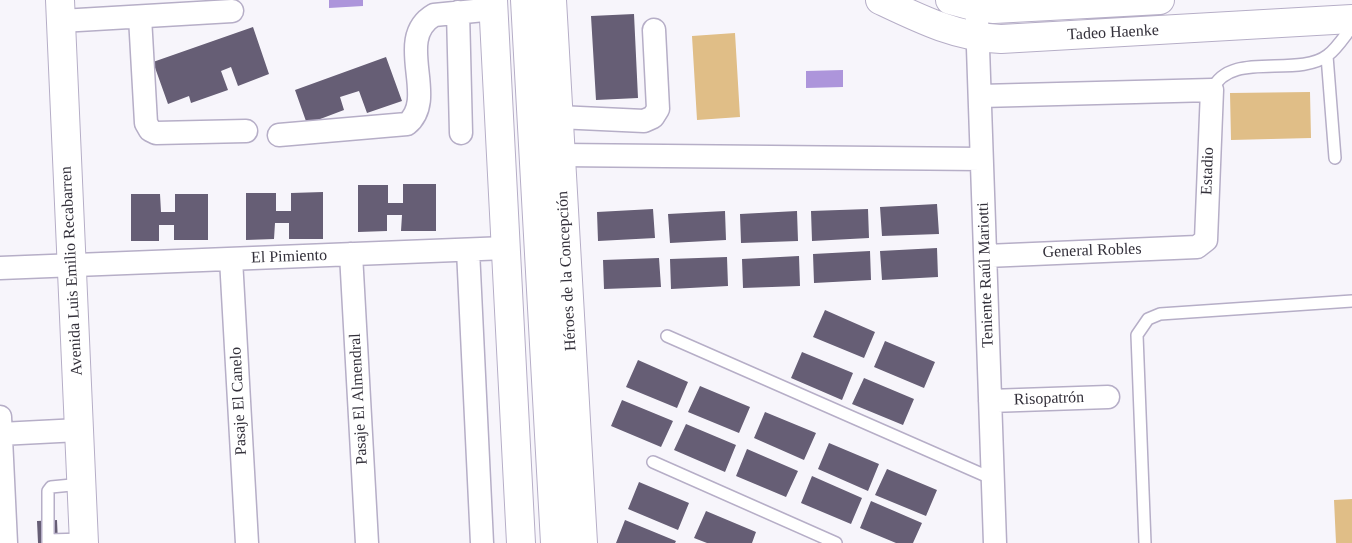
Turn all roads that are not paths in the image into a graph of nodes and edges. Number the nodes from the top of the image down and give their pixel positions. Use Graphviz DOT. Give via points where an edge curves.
graph roads {
  1 [pos="880,0"];
  2 [pos="950,0"];
  3 [pos="1160,0"];
  4 [pos="532,1"];
  5 [pos="493,4"];
  6 [pos="976,7"];
  7 [pos="61,11"];
  8 [pos="232,11"];
  9 [pos="458,12"];
  10 [pos="140,16"];
  11 [pos="1348,27"];
  12 [pos="654,30"];
  13 [pos="979,38"];
  14 [pos="1327,56"];
  15 [pos="1212,90"];
  16 [pos="981,96"];
  17 [pos="558,117"];
  18 [pos="246,130"];
  19 [pos="461,132"];
  20 [pos="279,135"];
  21 [pos="560,155"];
  22 [pos="1335,158"];
  23 [pos="981,159"];
  24 [pos="1197,247"];
  25 [pos="506,248"];
  26 [pos="468,250"];
  27 [pos="351,254"];
  28 [pos="986,256"];
  29 [pos="231,259"];
  30 [pos="72,266"];
  31 [pos="0,268"];
  32 [pos="1352,301"];
  33 [pos="666,336"];
  34 [pos="1108,396"];
  35 [pos="990,401"];
  36 [pos="0,428"];
  37 [pos="79,430"];
  38 [pos="654,462"];
  39 [pos="992,479"];
  40 [pos="82,484"];
  41 [pos="48,541"];
  42 [pos="84,541"];
  43 [pos="6,543"];
  44 [pos="247,543"];
  45 [pos="367,543"];
  46 [pos="482,543"];
  47 [pos="521,543"];
  48 [pos="555,543"];
  49 [pos="583,543"];
  50 [pos="836,543"];
  51 [pos="994,543"];
  52 [pos="1145,543"];
  1 -- 13 [label="main road, Tadeo Haenke" via="931,24"];
  2 -- 6 [label="main road, Tadeo Haenke"];
  3 -- 6 [label="main road, Tadeo Haenke" via="994,9"];
  4 -- 17 [label="main road, Héroes de la Concepción"];
  4 -- 48 [label="main road, Héroes de la Concepción"];
  5 -- 9 [label="street"];
  5 -- 25 [label="main road"];
  6 -- 13 [label="street, Teniente Raúl Mariotti"];
  7 -- 10 [label="street"];
  7 -- 30 [label="main road, Avenida Luis Emilio Recabarren"];
  8 -- 10 [label="street"];
  9 -- 19 [label="street"];
  9 -- 20 [label="street" via="434,14 420,28 416,46 419,106 415,117 407,124"];
  10 -- 18 [label="street" via="146,124 150,130 156,133"];
  11 -- 13 [label="main road, Tadeo Haenke"];
  11 -- 14 [label="lane"];
  12 -- 17 [label="street" via="658,110 653,117 644,121"];
  13 -- 16 [label="street, Teniente Raúl Mariotti"];
  14 -- 15 [label="lane" via="1308,63 1235,70 1216,80"];
  14 -- 22 [label="lane"];
  15 -- 16 [label="street"];
  15 -- 24 [label="street, Estadio" via="1206,240"];
  16 -- 23 [label="street, Teniente Raúl Mariotti"];
  17 -- 21 [label="main road, Héroes de la Concepción"];
  21 -- 23 [label="street"];
  21 -- 49 [label="main road, Héroes de la Concepción"];
  23 -- 28 [label="street, Teniente Raúl Mariotti"];
  24 -- 28 [label="street, General Robles"];
  25 -- 26 [label="street, El Pimiento"];
  25 -- 47 [label="main road"];
  26 -- 27 [label="street, El Pimiento"];
  26 -- 46 [label="street"];
  27 -- 29 [label="street, El Pimiento"];
  27 -- 45 [label="street, Pasaje El Almendral"];
  28 -- 35 [label="street, Teniente Raúl Mariotti"];
  29 -- 30 [label="street, El Pimiento"];
  29 -- 44 [label="street, Pasaje El Canelo"];
  30 -- 31 [label="street, El Pimiento"];
  30 -- 37 [label="main road, Avenida Luis Emilio Recabarren"];
  32 -- 52 [label="lane" via="1160,314 1148,319 1137,335"];
  33 -- 39 [label="lane"];
  34 -- 35 [label="street, Risopatrón"];
  35 -- 39 [label="street, Teniente Raúl Mariotti"];
  36 -- 37 [label="street"];
  36 -- 43 [label="street"];
  37 -- 40 [label="main road, Avenida Luis Emilio Recabarren"];
  38 -- 50 [label="lane"];
  39 -- 51 [label="street, Teniente Raúl Mariotti"];
  40 -- 41 [label="lane" via="51,487 48,491"];
  40 -- 42 [label="main road, Avenida Luis Emilio Recabarren"];
  41 -- 42 [label="lane"];
}
